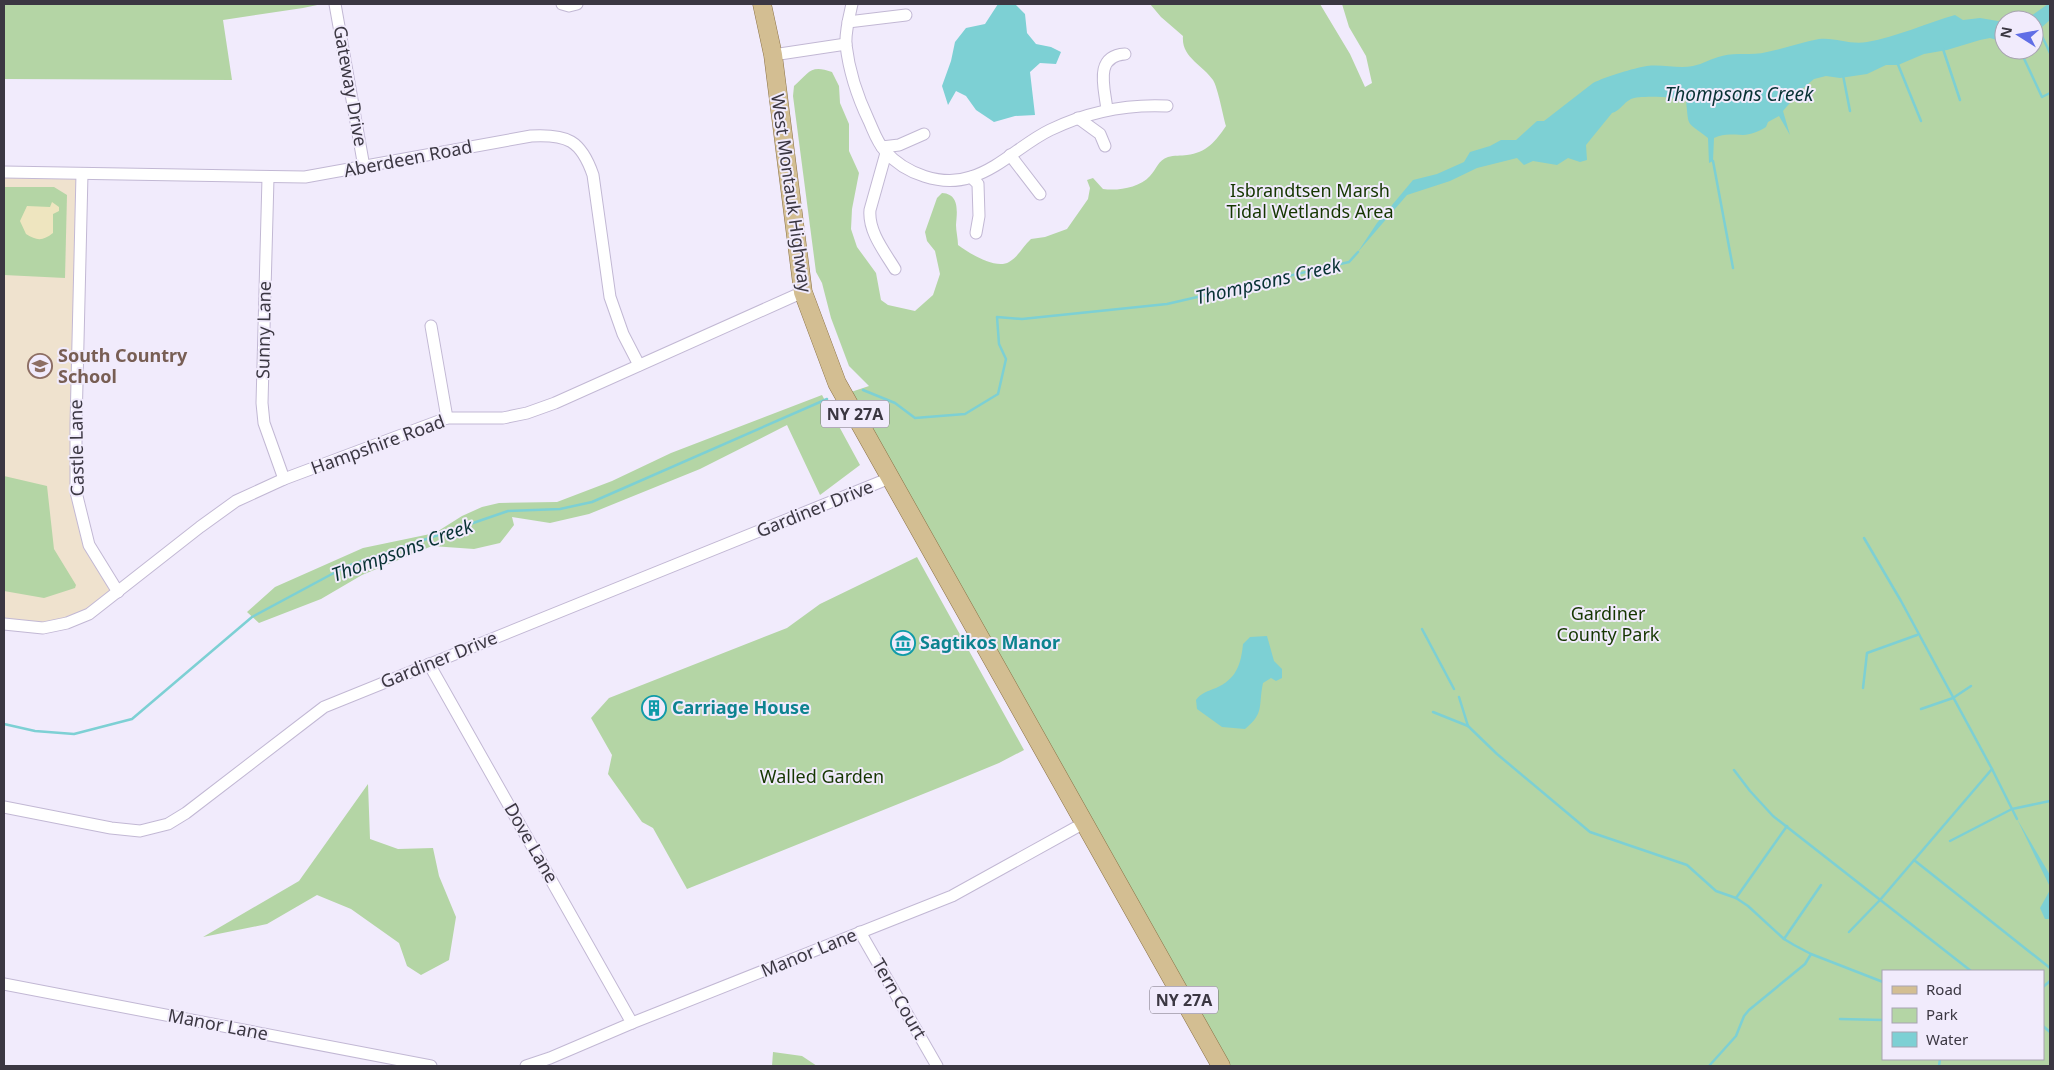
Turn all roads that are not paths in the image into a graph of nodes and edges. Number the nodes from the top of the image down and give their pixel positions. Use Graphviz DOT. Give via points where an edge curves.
graph roads {
  1 [pos="336,4"];
  2 [pos="562,4"];
  3 [pos="577,4"];
  4 [pos="762,4"];
  5 [pos="852,4"];
  6 [pos="906,15"];
  7 [pos="848,22"];
  8 [pos="846,44"];
  9 [pos="1125,54"];
  10 [pos="773,55"];
  11 [pos="1167,106"];
  12 [pos="1107,110"];
  13 [pos="1078,118"];
  14 [pos="924,134"];
  15 [pos="1105,146"];
  16 [pos="884,150"];
  17 [pos="1010,155"];
  18 [pos="364,167"];
  19 [pos="4,172"];
  20 [pos="82,174"];
  21 [pos="971,177"];
  22 [pos="268,178"];
  23 [pos="1040,194"];
  24 [pos="976,233"];
  25 [pos="895,268"];
  26 [pos="803,292"];
  27 [pos="430,326"];
  28 [pos="639,365"];
  29 [pos="447,418"];
  30 [pos="890,478"];
  31 [pos="284,479"];
  32 [pos="118,592"];
  33 [pos="4,624"];
  34 [pos="429,664"];
  35 [pos="4,806"];
  36 [pos="1084,823"];
  37 [pos="860,932"];
  38 [pos="4,984"];
  39 [pos="632,1023"];
  40 [pos="552,1062"];
  41 [pos="431,1066"];
  42 [pos="526,1066"];
  43 [pos="937,1066"];
  44 [pos="1220,1066"];
  1 -- 18 [label="street, Gateway Drive"];
  2 -- 3 [label="street"];
  4 -- 10 [label="main road, West Montauk Highway / NY 27A"];
  5 -- 7 [label="street"];
  6 -- 7 [label="street"];
  7 -- 8 [label="street"];
  8 -- 10 [label="street"];
  8 -- 16 [label="street" via="862,107"];
  9 -- 12 [label="street" via="1110,58 1104,65"];
  10 -- 26 [label="main road, West Montauk Highway / NY 27A"];
  11 -- 12 [label="street" via="1144,105"];
  12 -- 13 [label="street"];
  13 -- 15 [label="street" via="1100,134"];
  13 -- 17 [label="street" via="1048,131"];
  14 -- 16 [label="street"];
  16 -- 21 [label="street" via="904,168 931,178 958,180"];
  16 -- 25 [label="street" via="869,220"];
  17 -- 21 [label="street"];
  17 -- 23 [label="street"];
  18 -- 22 [label="street, Aberdeen Road" via="304,177"];
  18 -- 28 [label="street, Aberdeen Road" via="531,136 562,137 577,146 586,156 593,175 610,297 622,334"];
  19 -- 20 [label="street, Aberdeen Road"];
  20 -- 22 [label="street, Aberdeen Road"];
  20 -- 32 [label="street, Castle Lane" via="76,492 89,546"];
  21 -- 24 [label="street" via="978,184"];
  22 -- 31 [label="street, Sunny Lane" via="262,403 264,423"];
  26 -- 28 [label="street, Hampshire Road"];
  26 -- 30 [label="main road, West Montauk Highway / NY 27A" via="837,383"];
  27 -- 29 [label="street"];
  28 -- 29 [label="street, Hampshire Road" via="526,413 503,418"];
  29 -- 31 [label="street, Hampshire Road"];
  30 -- 34 [label="street, Gardiner Drive"];
  30 -- 36 [label="main road, West Montauk Highway / NY 27A"];
  31 -- 32 [label="street, Hampshire Road" via="236,501"];
  32 -- 33 [label="street, Hampshire Road" via="89,614 67,624 22,628"];
  34 -- 35 [label="street, Gardiner Drive" via="324,707 168,824 140,831 111,828"];
  34 -- 39 [label="street, Dove Lane"];
  36 -- 37 [label="street, Manor Lane" via="952,896"];
  36 -- 44 [label="main road, NY 27A"];
  37 -- 39 [label="street, Manor Lane"];
  37 -- 43 [label="street, Tern Court"];
  38 -- 41 [label="street, Manor Lane"];
  39 -- 40 [label="street, Manor Lane"];
  40 -- 42 [label="street, Manor Lane"];
}
